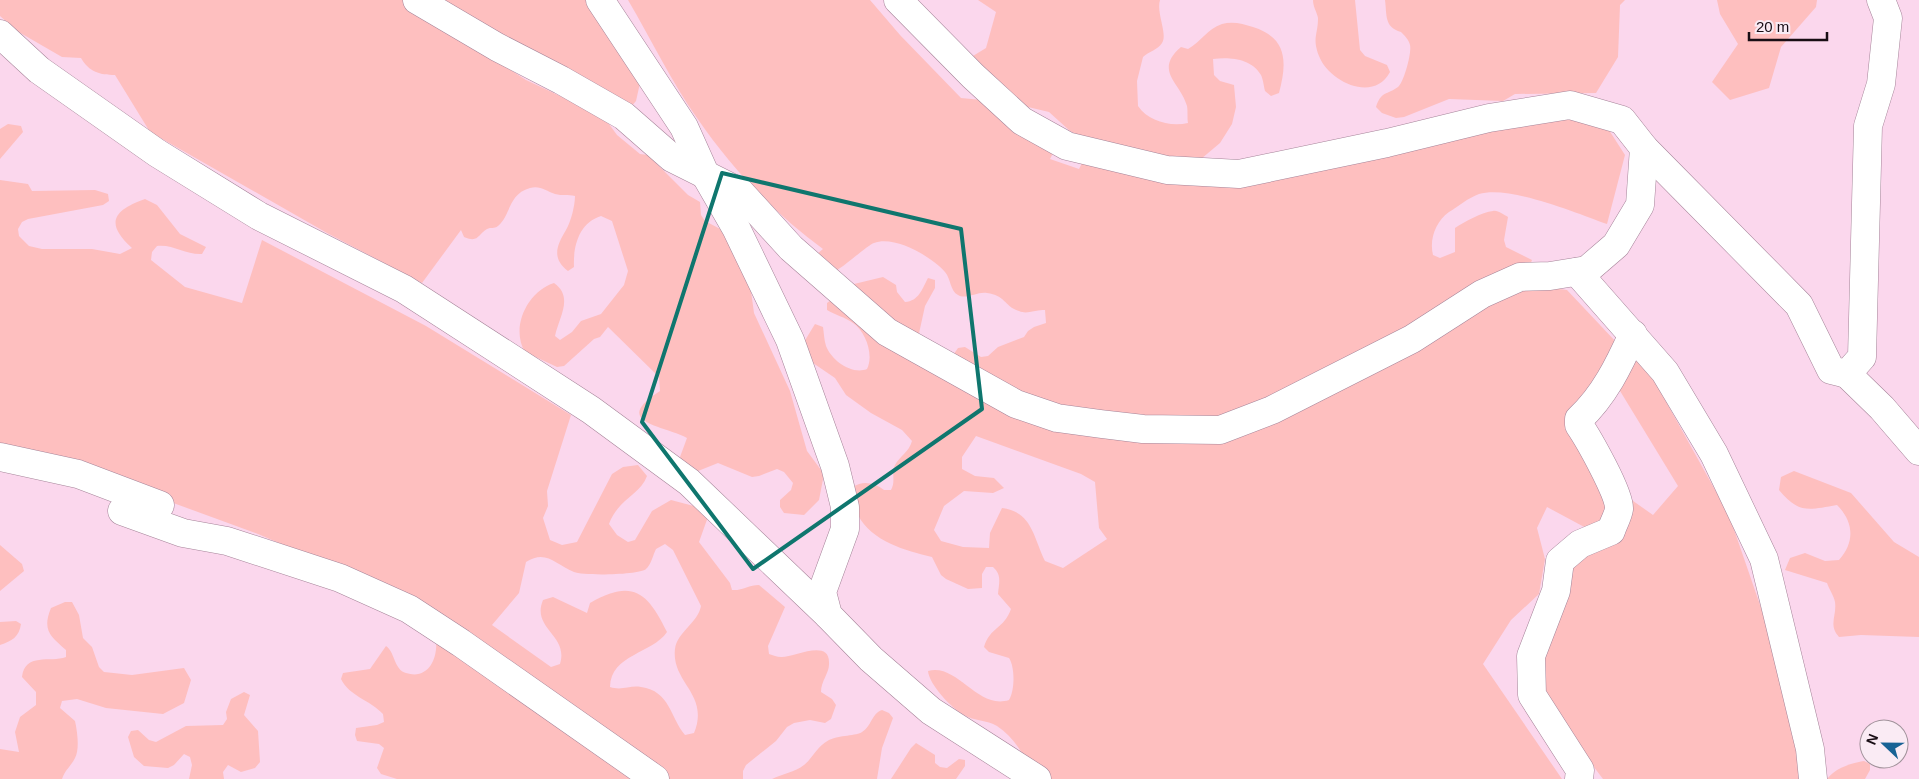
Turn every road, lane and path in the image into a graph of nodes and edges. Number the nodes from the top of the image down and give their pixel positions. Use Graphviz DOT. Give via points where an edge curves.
graph roads {
  1 [pos="417,0"];
  2 [pos="600,0"];
  3 [pos="898,0"];
  4 [pos="1881,0"];
  5 [pos="0,34"];
  6 [pos="1644,148"];
  7 [pos="706,176"];
  8 [pos="1577,272"];
  9 [pos="1633,334"];
  10 [pos="1847,374"];
  11 [pos="1919,451"];
  12 [pos="0,457"];
  13 [pos="122,511"];
  14 [pos="227,541"];
  15 [pos="828,615"];
  16 [pos="655,779"];
  17 [pos="1037,779"];
  18 [pos="1579,779"];
  19 [pos="1813,779"];
  1 -- 7 [label="street" via="624,116 672,158"];
  2 -- 7 [label="street" via="684,127"];
  3 -- 6 [label="street" via="1022,121 1067,146 1167,170 1238,174 1489,118 1570,106 1622,120"];
  4 -- 10 [label="street" via="1888,18 1880,84 1868,126 1862,356"];
  5 -- 15 [label="street" via="39,70 157,153 259,216 404,290 591,410 689,482"];
  6 -- 8 [label="street" via="1640,205 1616,245 1587,270"];
  6 -- 10 [label="street" via="1799,305 1831,370"];
  7 -- 8 [label="street" via="740,192 790,248 887,332 1016,404 1057,418 1101,424 1220,430 1272,410 1412,339 1482,294 1520,277"];
  7 -- 15 [label="street" via="736,228 790,340 836,466 845,529 822,592"];
  8 -- 9 [label="street"];
  9 -- 18 [label="street" via="1610,380 1591,408 1579,419 1619,508 1611,531 1580,544 1560,562 1556,591 1532,656 1532,695 1580,770"];
  9 -- 19 [label="street" via="1666,372 1696,420 1764,559 1810,749"];
  10 -- 11 [label="street"];
  12 -- 14 [label="street" via="78,474 161,505"];
  13 -- 14 [label="street" via="183,532"];
  14 -- 16 [label="street" via="340,578 409,609"];
  15 -- 17 [label="street" via="871,660 931,711"];
}
